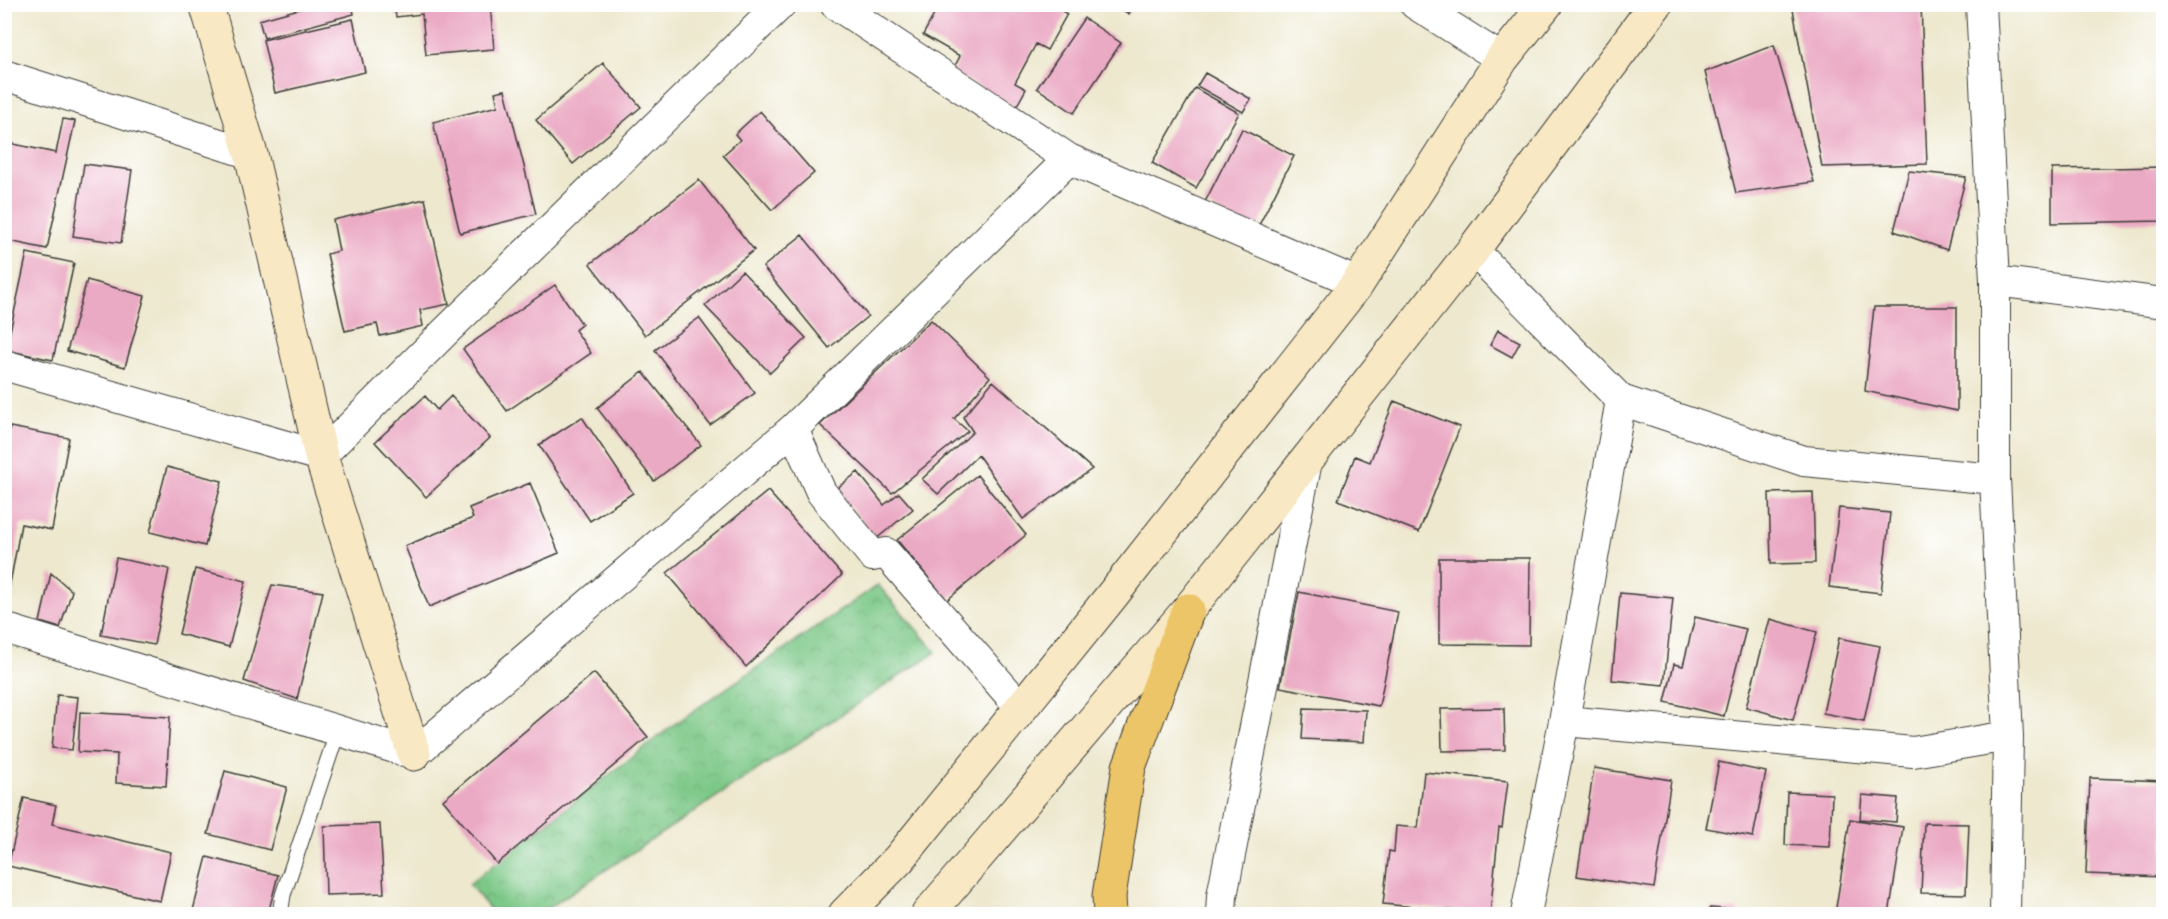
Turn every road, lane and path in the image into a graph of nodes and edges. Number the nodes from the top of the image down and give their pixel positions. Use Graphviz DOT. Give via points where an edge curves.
graph roads {
  1 [pos="206,4"];
  2 [pos="781,4"];
  3 [pos="835,4"];
  4 [pos="1415,4"];
  5 [pos="1546,4"];
  6 [pos="1656,4"];
  7 [pos="1981,4"];
  8 [pos="1502,59"];
  9 [pos="4,75"];
  10 [pos="251,154"];
  11 [pos="1069,159"];
  12 [pos="1473,250"];
  13 [pos="1995,281"];
  14 [pos="1358,283"];
  15 [pos="2163,303"];
  16 [pos="4,364"];
  17 [pos="1621,400"];
  18 [pos="793,429"];
  19 [pos="321,456"];
  20 [pos="1307,460"];
  21 [pos="1995,479"];
  22 [pos="1188,610"];
  23 [pos="4,628"];
  24 [pos="1021,708"];
  25 [pos="1564,721"];
  26 [pos="338,730"];
  27 [pos="2007,736"];
  28 [pos="414,754"];
  29 [pos="280,915"];
  30 [pos="845,915"];
  31 [pos="928,915"];
  32 [pos="1110,915"];
  33 [pos="1221,915"];
  34 [pos="1526,915"];
  35 [pos="2006,915"];
  1 -- 10 [label="main road"];
  2 -- 19 [label="street"];
  3 -- 11 [label="street"];
  4 -- 8 [label="street"];
  5 -- 8 [label="main road"];
  6 -- 12 [label="main road"];
  7 -- 13 [label="street"];
  8 -- 14 [label="main road"];
  9 -- 10 [label="street"];
  10 -- 19 [label="main road"];
  11 -- 14 [label="street"];
  11 -- 18 [label="street"];
  12 -- 17 [label="street"];
  12 -- 20 [label="main road"];
  13 -- 15 [label="street"];
  13 -- 21 [label="street"];
  14 -- 24 [label="main road"];
  16 -- 19 [label="street"];
  17 -- 21 [label="street" via="1804,460"];
  17 -- 25 [label="street"];
  18 -- 24 [label="street" via="821,492 873,556 886,553"];
  18 -- 28 [label="street"];
  19 -- 28 [label="main road"];
  20 -- 22 [label="main road"];
  20 -- 33 [label="street"];
  21 -- 27 [label="street"];
  22 -- 31 [label="main road"];
  22 -- 32 [label="highway" via="1129,767 1109,896"];
  23 -- 26 [label="street"];
  24 -- 30 [label="main road" via="899,859"];
  25 -- 27 [label="street" via="1913,752"];
  25 -- 34 [label="street"];
  26 -- 28 [label="street"];
  26 -- 29 [label="lane" via="283,895"];
  27 -- 35 [label="street"];
}
